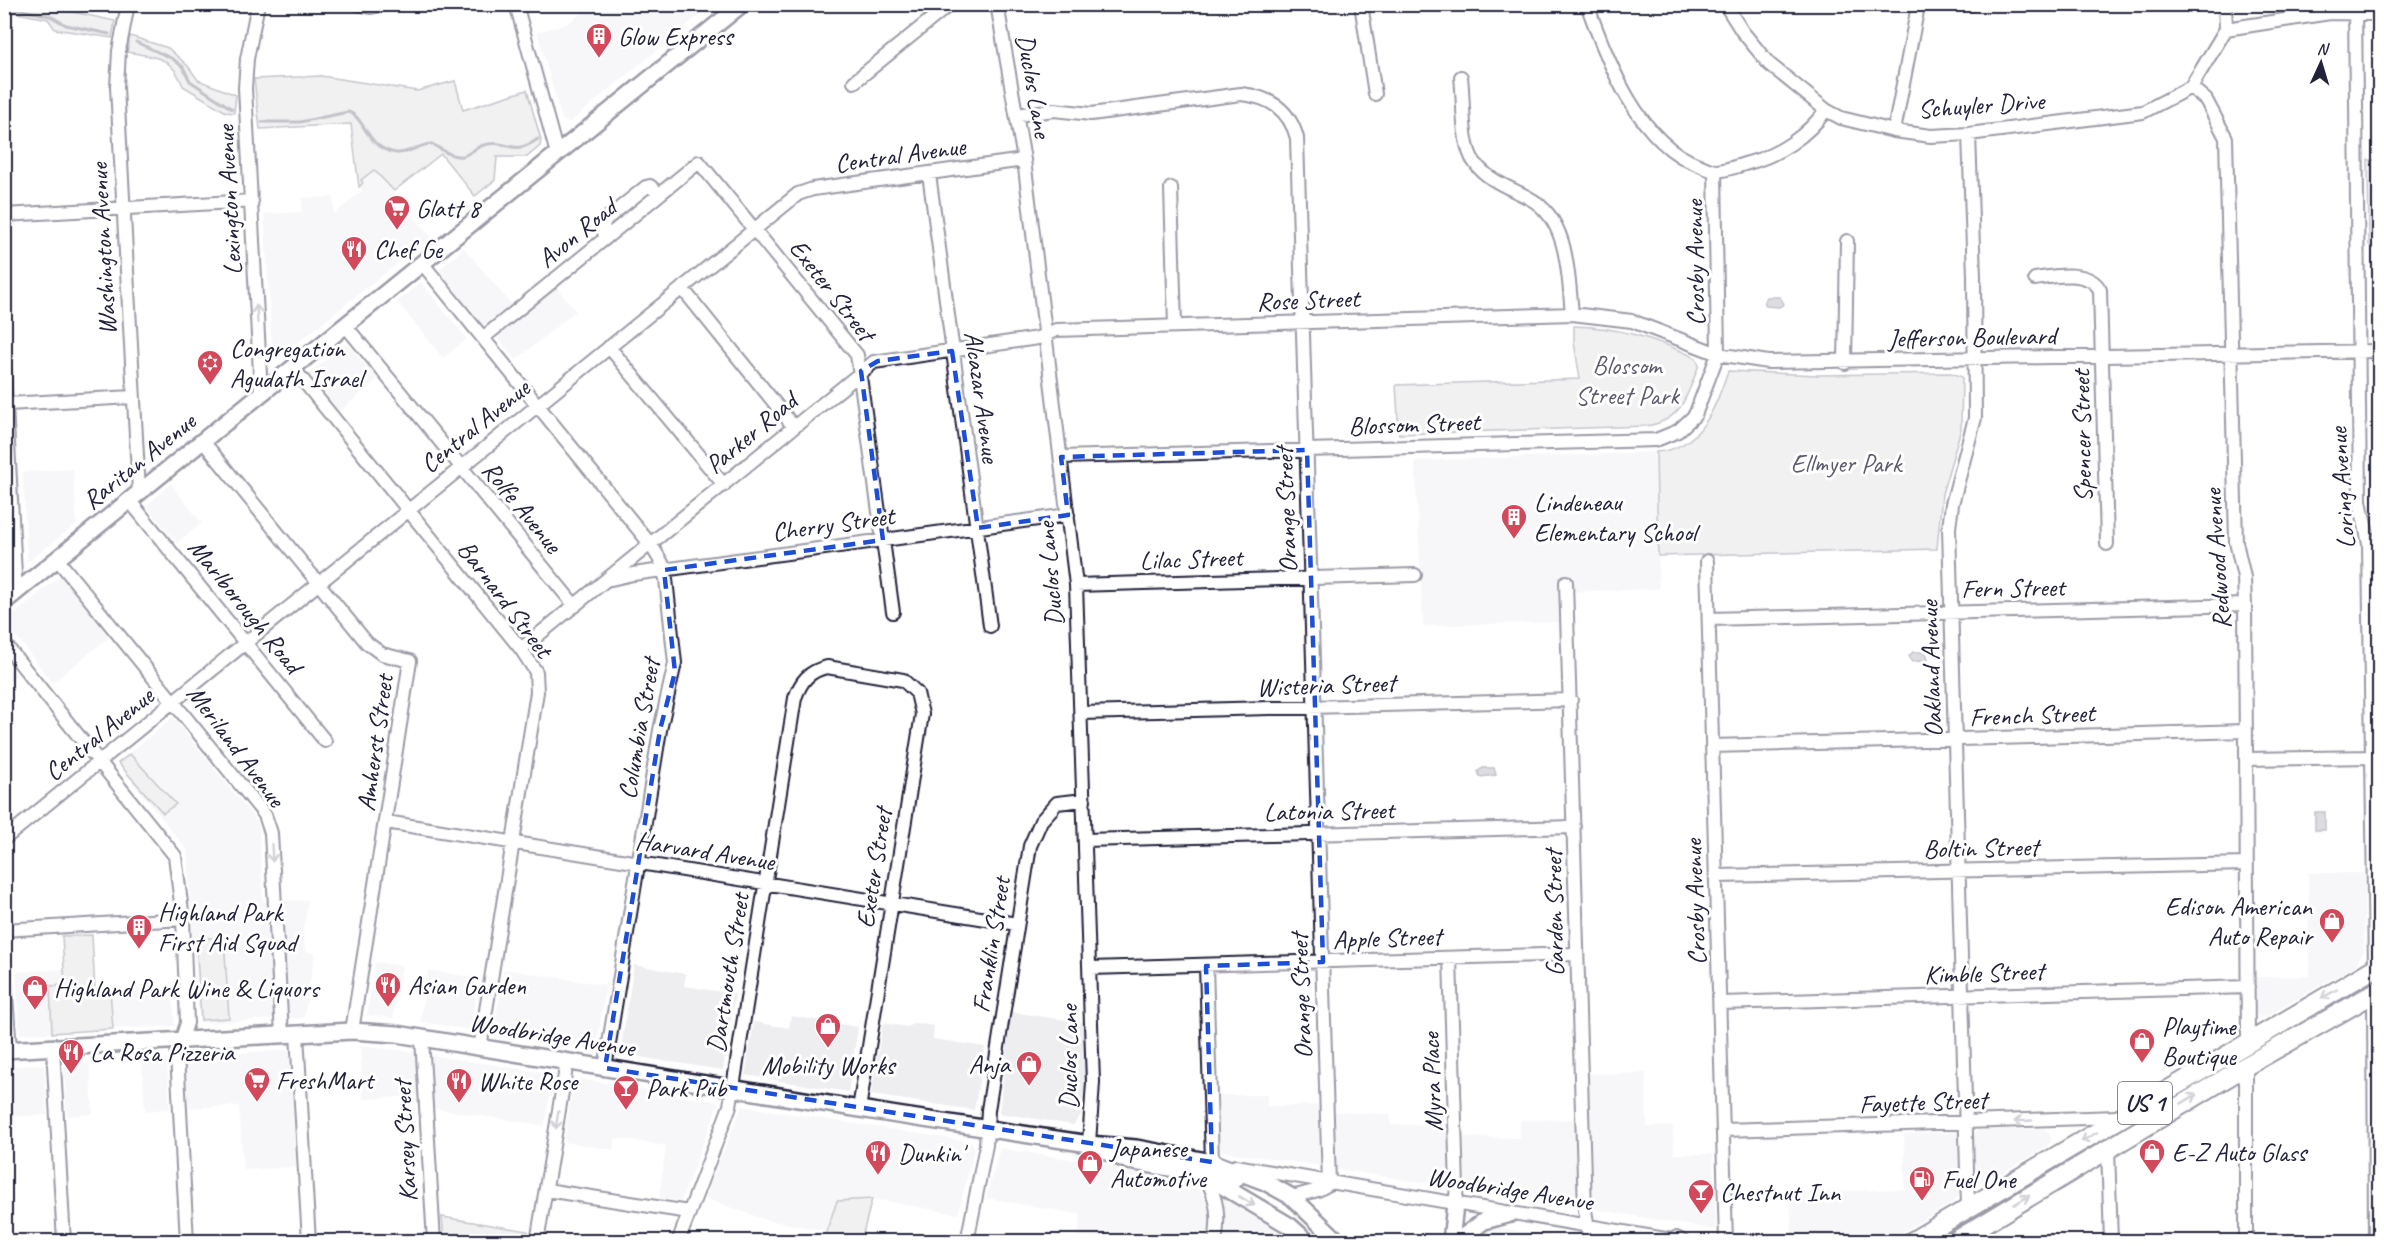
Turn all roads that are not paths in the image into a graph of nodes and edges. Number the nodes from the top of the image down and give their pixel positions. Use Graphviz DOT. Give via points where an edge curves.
graph roads {
  1 [pos="128,4"];
  2 [pos="258,4"];
  3 [pos="358,4"];
  4 [pos="387,4"];
  5 [pos="516,4"];
  6 [pos="950,4"];
  7 [pos="997,4"];
  8 [pos="1361,4"];
  9 [pos="1587,4"];
  10 [pos="1725,4"];
  11 [pos="1972,4"];
  12 [pos="2226,4"];
  13 [pos="1916,5"];
  14 [pos="734,7"];
  15 [pos="2355,9"];
  16 [pos="2379,14"];
  17 [pos="2226,29"];
  18 [pos="1461,77"];
  19 [pos="854,81"];
  20 [pos="2191,87"];
  21 [pos="1375,94"];
  22 [pos="1826,110"];
  23 [pos="1017,115"];
  24 [pos="1894,131"];
  25 [pos="1970,134"];
  26 [pos="557,154"];
  27 [pos="1024,160"];
  28 [pos="699,162"];
  29 [pos="1715,171"];
  30 [pos="929,174"];
  31 [pos="1171,188"];
  32 [pos="252,201"];
  33 [pos="124,209"];
  34 [pos="4,215"];
  35 [pos="755,228"];
  36 [pos="1847,241"];
  37 [pos="422,263"];
  38 [pos="2035,279"];
  39 [pos="682,288"];
  40 [pos="1572,314"];
  41 [pos="1303,323"];
  42 [pos="345,325"];
  43 [pos="1175,326"];
  44 [pos="1046,335"];
  45 [pos="483,338"];
  46 [pos="609,347"];
  47 [pos="952,351"];
  48 [pos="2358,351"];
  49 [pos="2379,351"];
  50 [pos="2231,352"];
  51 [pos="1718,354"];
  52 [pos="2102,357"];
  53 [pos="1975,359"];
  54 [pos="1845,363"];
  55 [pos="4,368"];
  56 [pos="293,368"];
  57 [pos="861,371"];
  58 [pos="261,393"];
  59 [pos="134,397"];
  60 [pos="7,404"];
  61 [pos="537,405"];
  62 [pos="794,427"];
  63 [pos="202,440"];
  64 [pos="1307,450"];
  65 [pos="1061,457"];
  66 [pos="461,468"];
  67 [pos="724,485"];
  68 [pos="134,496"];
  69 [pos="407,511"];
  70 [pos="1068,515"];
  71 [pos="978,528"];
  72 [pos="884,540"];
  73 [pos="2107,544"];
  74 [pos="651,545"];
  75 [pos="57,559"];
  76 [pos="1707,561"];
  77 [pos="664,570"];
  78 [pos="1415,575"];
  79 [pos="1311,578"];
  80 [pos="604,581"];
  81 [pos="1566,582"];
  82 [pos="319,583"];
  83 [pos="1076,585"];
  84 [pos="10,598"];
  85 [pos="2245,605"];
  86 [pos="575,606"];
  87 [pos="893,612"];
  88 [pos="1952,612"];
  89 [pos="1709,619"];
  90 [pos="990,626"];
  91 [pos="246,642"];
  92 [pos="4,643"];
  93 [pos="521,649"];
  94 [pos="863,672"];
  95 [pos="1571,700"];
  96 [pos="175,701"];
  97 [pos="1314,708"];
  98 [pos="1082,713"];
  99 [pos="2246,731"];
  100 [pos="1957,739"];
  101 [pos="325,741"];
  102 [pos="1712,746"];
  103 [pos="2373,758"];
  104 [pos="2246,759"];
  105 [pos="100,760"];
  106 [pos="1084,800"];
  107 [pos="386,822"];
  108 [pos="1574,827"];
  109 [pos="1318,833"];
  110 [pos="4,840"];
  111 [pos="1085,840"];
  112 [pos="513,843"];
  113 [pos="638,863"];
  114 [pos="2247,864"];
  115 [pos="1961,871"];
  116 [pos="1717,876"];
  117 [pos="765,883"];
  118 [pos="891,904"];
  119 [pos="183,919"];
  120 [pos="1017,924"];
  121 [pos="4,930"];
  122 [pos="1577,954"];
  123 [pos="1450,958"];
  124 [pos="1323,962"];
  125 [pos="1206,966"];
  126 [pos="2377,966"];
  127 [pos="4,967"];
  128 [pos="1090,968"];
  129 [pos="2248,987"];
  130 [pos="2377,992"];
  131 [pos="1964,996"];
  132 [pos="1721,1003"];
  133 [pos="352,1031"];
  134 [pos="289,1034"];
  135 [pos="422,1038"];
  136 [pos="182,1040"];
  137 [pos="2248,1041"];
  138 [pos="53,1048"];
  139 [pos="480,1048"];
  140 [pos="7,1050"];
  141 [pos="567,1062"];
  142 [pos="2246,1066"];
  143 [pos="605,1068"];
  144 [pos="733,1089"];
  145 [pos="859,1109"];
  146 [pos="2124,1116"];
  147 [pos="1966,1124"];
  148 [pos="2377,1128"];
  149 [pos="987,1129"];
  150 [pos="1724,1130"];
  151 [pos="1089,1144"];
  152 [pos="2108,1148"];
  153 [pos="1208,1168"];
  154 [pos="1329,1184"];
  155 [pos="546,1190"];
  156 [pos="1292,1197"];
  157 [pos="1455,1204"];
  158 [pos="1968,1206"];
  159 [pos="689,1212"];
  160 [pos="1510,1214"];
  161 [pos="1987,1222"];
  162 [pos="1290,1226"];
  163 [pos="1588,1226"];
  164 [pos="1679,1241"];
  165 [pos="64,1242"];
  166 [pos="187,1242"];
  167 [pos="309,1242"];
  168 [pos="434,1242"];
  169 [pos="537,1242"];
  170 [pos="678,1242"];
  171 [pos="967,1242"];
  172 [pos="1215,1242"];
  173 [pos="1300,1242"];
  174 [pos="1308,1242"];
  175 [pos="1339,1242"];
  176 [pos="1451,1242"];
  177 [pos="1456,1242"];
  178 [pos="1590,1242"];
  179 [pos="1726,1242"];
  180 [pos="1911,1242"];
  181 [pos="1954,1242"];
  182 [pos="1975,1242"];
  183 [pos="2111,1242"];
  184 [pos="2246,1242"];
  185 [pos="2375,1242"];
  1 -- 33 [label="street, Washington Avenue" via="117,87"];
  2 -- 32 [label="street, Lexington Avenue" via="245,74"];
  3 -- 4 [label="street"];
  5 -- 26 [label="street"];
  6 -- 19 [label="street"];
  7 -- 23 [label="street, Duclos Lane"];
  8 -- 21 [label="street"];
  9 -- 29 [label="street" via="1627,94 1654,136 1681,158"];
  10 -- 22 [label="street, Schuyler Drive" via="1769,64"];
  11 -- 13 [label="street"];
  12 -- 17 [label="street"];
  13 -- 24 [label="street"];
  14 -- 26 [label="main road, Raritan Avenue"];
  15 -- 16 [label="street"];
  15 -- 17 [label="street"];
  15 -- 48 [label="street, Loring Avenue"];
  17 -- 20 [label="street"];
  18 -- 40 [label="street" via="1467,139 1474,162 1495,181 1539,203 1553,220 1566,257"];
  20 -- 25 [label="street, Schuyler Drive" via="2143,112"];
  20 -- 50 [label="street, Redwood Avenue" via="2206,100 2226,138"];
  22 -- 24 [label="street, Schuyler Drive" via="1841,118"];
  22 -- 29 [label="street" via="1803,135 1767,158"];
  23 -- 27 [label="street, Duclos Lane"];
  23 -- 41 [label="street, Orange Street" via="1054,110 1091,114 1241,94 1254,95 1278,106 1293,124 1297,138"];
  24 -- 25 [label="street, Schuyler Drive" via="1930,136"];
  25 -- 53 [label="street, Oakland Avenue"];
  26 -- 37 [label="main road, Raritan Avenue"];
  27 -- 30 [label="street, Central Avenue"];
  27 -- 44 [label="street, Duclos Lane"];
  28 -- 35 [label="street, Exeter Street"];
  28 -- 45 [label="street, Avon Road"];
  29 -- 51 [label="street, Crosby Avenue"];
  30 -- 35 [label="street, Central Avenue" via="805,191"];
  30 -- 47 [label="street, Alcazar Avenue"];
  31 -- 43 [label="street"];
  32 -- 33 [label="street"];
  58 -- 32 [label="street, Lexington Avenue, one-way"];
  33 -- 34 [label="street"];
  33 -- 59 [label="street, Washington Avenue"];
  35 -- 39 [label="street, Central Avenue"];
  35 -- 57 [label="street, Exeter Street" via="857,355"];
  36 -- 54 [label="street"];
  37 -- 42 [label="main road, Raritan Avenue"];
  37 -- 45 [label="street, Columbia Street"];
  38 -- 52 [label="street, Spencer Street" via="2070,275 2092,280 2098,286"];
  39 -- 46 [label="street, Central Avenue"];
  39 -- 62 [label="street"];
  40 -- 41 [label="street, Rose Street"];
  40 -- 51 [label="street, Jefferson Boulevard" via="1632,321"];
  41 -- 43 [label="street, Rose Street"];
  41 -- 64 [label="street, Orange Street"];
  42 -- 56 [label="main road, Raritan Avenue"];
  42 -- 66 [label="street, Rolfe Avenue"];
  43 -- 44 [label="street, Rose Street" via="1056,330"];
  44 -- 47 [label="street, Parker Road"];
  44 -- 65 [label="street, Duclos Lane"];
  45 -- 61 [label="street, Columbia Street"];
  46 -- 61 [label="street, Central Avenue"];
  46 -- 67 [label="street"];
  47 -- 57 [label="street, Parker Road" via="878,361"];
  47 -- 71 [label="street, Alcazar Avenue"];
  48 -- 49 [label="street, Jefferson Boulevard"];
  48 -- 50 [label="street, Jefferson Boulevard"];
  48 -- 103 [label="street, Loring Avenue" via="2360,501 2369,544"];
  50 -- 52 [label="street, Jefferson Boulevard"];
  50 -- 85 [label="street, Redwood Avenue" via="2236,542"];
  51 -- 54 [label="street, Jefferson Boulevard" via="1768,362"];
  51 -- 64 [label="street, Blossom Street" via="1695,415 1678,431 1656,440"];
  52 -- 53 [label="street, Jefferson Boulevard"];
  52 -- 73 [label="street, Spencer Street"];
  53 -- 54 [label="street, Jefferson Boulevard"];
  53 -- 88 [label="street, Oakland Avenue" via="1975,418 1949,528"];
  55 -- 60 [label="street"];
  56 -- 58 [label="main road, Raritan Avenue"];
  56 -- 69 [label="street, Barnard Street"];
  57 -- 62 [label="street, Parker Road"];
  57 -- 72 [label="street, Exeter Street"];
  58 -- 63 [label="main road, Raritan Avenue"];
  59 -- 60 [label="street"];
  59 -- 68 [label="street, Washington Avenue"];
  60 -- 84 [label="street"];
  61 -- 66 [label="street, Central Avenue"];
  61 -- 74 [label="street, Columbia Street"];
  62 -- 67 [label="street, Parker Road"];
  63 -- 68 [label="main road, Raritan Avenue"];
  63 -- 82 [label="street, Amherst Street"];
  64 -- 65 [label="street, Blossom Street"];
  64 -- 79 [label="street, Orange Street"];
  65 -- 70 [label="street, Duclos Lane"];
  66 -- 69 [label="street, Central Avenue"];
  66 -- 86 [label="street, Rolfe Avenue"];
  67 -- 74 [label="street, Parker Road"];
  68 -- 75 [label="main road, Raritan Avenue"];
  68 -- 91 [label="street, Marlborough Road"];
  69 -- 82 [label="street, Central Avenue"];
  69 -- 93 [label="street, Barnard Street"];
  70 -- 71 [label="street, Cherry Street"];
  70 -- 83 [label="street, Duclos Lane"];
  71 -- 72 [label="street, Cherry Street"];
  71 -- 90 [label="street, Alcazar Avenue"];
  72 -- 77 [label="street, Cherry Street"];
  72 -- 87 [label="street, Exeter Street"];
  74 -- 77 [label="street, Columbia Street"];
  74 -- 80 [label="street, Parker Road"];
  75 -- 84 [label="main road, Raritan Avenue"];
  75 -- 96 [label="street, Meriland Avenue"];
  76 -- 89 [label="street, Crosby Avenue"];
  77 -- 80 [label="street, Cherry Street"];
  77 -- 113 [label="street, Columbia Street" via="675,663"];
  78 -- 79 [label="street, Lilac Street"];
  79 -- 83 [label="street, Lilac Street"];
  79 -- 97 [label="street, Orange Street"];
  80 -- 86 [label="street, Parker Road"];
  81 -- 95 [label="street, Garden Street"];
  82 -- 91 [label="street, Central Avenue"];
  82 -- 107 [label="street, Amherst Street" via="374,649 410,661"];
  83 -- 98 [label="street, Duclos Lane"];
  85 -- 88 [label="street, Fern Street"];
  85 -- 99 [label="street, Redwood Avenue"];
  86 -- 93 [label="street, Parker Road"];
  88 -- 89 [label="street, Fern Street"];
  88 -- 100 [label="street, Oakland Avenue"];
  89 -- 102 [label="street, Crosby Avenue"];
  91 -- 96 [label="street, Central Avenue"];
  91 -- 101 [label="street, Marlborough Road"];
  92 -- 105 [label="street"];
  93 -- 112 [label="street, Barnard Street" via="532,663 537,682"];
  94 -- 117 [label="street, Dartmouth Street" via="837,667 818,669 798,688"];
  94 -- 118 [label="street, Exeter Street" via="903,680 921,700 922,714"];
  95 -- 97 [label="street, Wisteria Street"];
  95 -- 108 [label="street, Garden Street"];
  96 -- 105 [label="street, Central Avenue"];
  96 -- 134 [label="street, Meriland Avenue, one-way" via="269,825"];
  97 -- 98 [label="street, Wisteria Street"];
  97 -- 109 [label="street, Orange Street"];
  98 -- 106 [label="street, Duclos Lane"];
  99 -- 100 [label="street, French Street"];
  99 -- 104 [label="street, Redwood Avenue"];
  100 -- 102 [label="street, French Street"];
  100 -- 115 [label="street, Oakland Avenue"];
  102 -- 116 [label="street, Crosby Avenue"];
  103 -- 104 [label="street"];
  103 -- 126 [label="street, Loring Avenue"];
  104 -- 114 [label="street, Redwood Avenue"];
  105 -- 110 [label="street, Central Avenue"];
  105 -- 119 [label="street" via="173,851"];
  106 -- 111 [label="street, Duclos Lane"];
  106 -- 120 [label="street, Franklin Street" via="1057,803 1041,821 1030,846"];
  107 -- 112 [label="street, Harvard Avenue"];
  107 -- 133 [label="street, Amherst Street"];
  108 -- 109 [label="street, Latonia Street"];
  108 -- 122 [label="street, Garden Street"];
  109 -- 111 [label="street, Latonia Street"];
  109 -- 124 [label="street, Orange Street"];
  111 -- 128 [label="street, Duclos Lane"];
  112 -- 113 [label="street, Harvard Avenue"];
  112 -- 139 [label="street, Barnard Street"];
  113 -- 117 [label="street, Harvard Avenue"];
  113 -- 143 [label="street, Columbia Street"];
  114 -- 115 [label="street, Boltin Street"];
  114 -- 129 [label="street, Redwood Avenue"];
  115 -- 116 [label="street, Boltin Street"];
  115 -- 131 [label="street, Oakland Avenue"];
  116 -- 132 [label="street, Crosby Avenue"];
  117 -- 118 [label="street, Harvard Avenue"];
  117 -- 144 [label="street, Dartmouth Street"];
  118 -- 120 [label="street, Harvard Avenue"];
  118 -- 145 [label="street, Exeter Street"];
  119 -- 121 [label="street"];
  119 -- 136 [label="street" via="187,1023"];
  120 -- 149 [label="street, Franklin Street"];
  122 -- 123 [label="street, Apple Street"];
  122 -- 163 [label="street, Garden Street"];
  123 -- 124 [label="street, Apple Street"];
  123 -- 157 [label="street, Myra Place"];
  124 -- 125 [label="street, Apple Street"];
  124 -- 154 [label="street, Orange Street"];
  125 -- 128 [label="street, Apple Street"];
  125 -- 153 [label="street"];
  126 -- 137 [label="highway, US 1, one-way"];
  127 -- 140 [label="street"];
  128 -- 151 [label="street, Duclos Lane" via="1093,1082"];
  129 -- 131 [label="street, Kimble Street"];
  129 -- 137 [label="street, Redwood Avenue"];
  130 -- 142 [label="highway, US 1"];
  130 -- 148 [label="street"];
  131 -- 132 [label="street, Kimble Street"];
  131 -- 147 [label="street, Oakland Avenue"];
  132 -- 150 [label="street, Crosby Avenue"];
  133 -- 134 [label="main road, Woodbridge Avenue"];
  133 -- 135 [label="main road, Woodbridge Avenue"];
  134 -- 136 [label="main road, Woodbridge Avenue"];
  134 -- 167 [label="street, Meriland Avenue"];
  135 -- 139 [label="main road, Woodbridge Avenue"];
  135 -- 168 [label="street, Karsey Street"];
  136 -- 138 [label="main road, Woodbridge Avenue"];
  136 -- 166 [label="street" via="177,1054"];
  137 -- 146 [label="highway, US 1"];
  138 -- 140 [label="main road, Woodbridge Avenue"];
  138 -- 165 [label="street"];
  139 -- 141 [label="main road, Woodbridge Avenue"];
  141 -- 143 [label="main road, Woodbridge Avenue"];
  141 -- 155 [label="street, one-way"];
  152 -- 142 [label="highway, US 1, one-way"];
  142 -- 184 [label="street"];
  143 -- 144 [label="main road, Woodbridge Avenue"];
  144 -- 145 [label="main road, Woodbridge Avenue"];
  144 -- 159 [label="street, Dartmouth Street"];
  145 -- 149 [label="main road, Woodbridge Avenue"];
  146 -- 147 [label="street, Fayette Street, one-way"];
  146 -- 158 [label="highway, US 1, one-way"];
  147 -- 150 [label="street, Fayette Street"];
  147 -- 158 [label="street, Oakland Avenue"];
  148 -- 185 [label="street"];
  149 -- 151 [label="main road, Woodbridge Avenue"];
  149 -- 171 [label="street, Franklin Street"];
  150 -- 179 [label="street, Crosby Avenue"];
  151 -- 153 [label="main road, Woodbridge Avenue" via="1128,1161"];
  161 -- 152 [label="highway, US 1, one-way"];
  152 -- 183 [label="street"];
  153 -- 154 [label="street, Woodbridge Avenue"];
  153 -- 156 [label="main road" via="1260,1190"];
  153 -- 162 [label="main road, one-way"];
  153 -- 172 [label="street" via="1217,1201"];
  154 -- 156 [label="street, Woodbridge Avenue"];
  154 -- 157 [label="street, Woodbridge Avenue"];
  155 -- 159 [label="street"];
  155 -- 169 [label="street"];
  156 -- 175 [label="main road"];
  157 -- 160 [label="street, Woodbridge Avenue"];
  157 -- 176 [label="main road"];
  158 -- 180 [label="highway, US 1"];
  159 -- 170 [label="street, Dartmouth Street"];
  160 -- 163 [label="street, Woodbridge Avenue"];
  160 -- 177 [label="main road" via="1484,1221"];
  161 -- 181 [label="highway, US 1"];
  161 -- 182 [label="highway"];
  162 -- 173 [label="main road"];
  162 -- 174 [label="main road"];
  163 -- 164 [label="street, Woodbridge Avenue"];
  163 -- 178 [label="street, Garden Street"];
}
